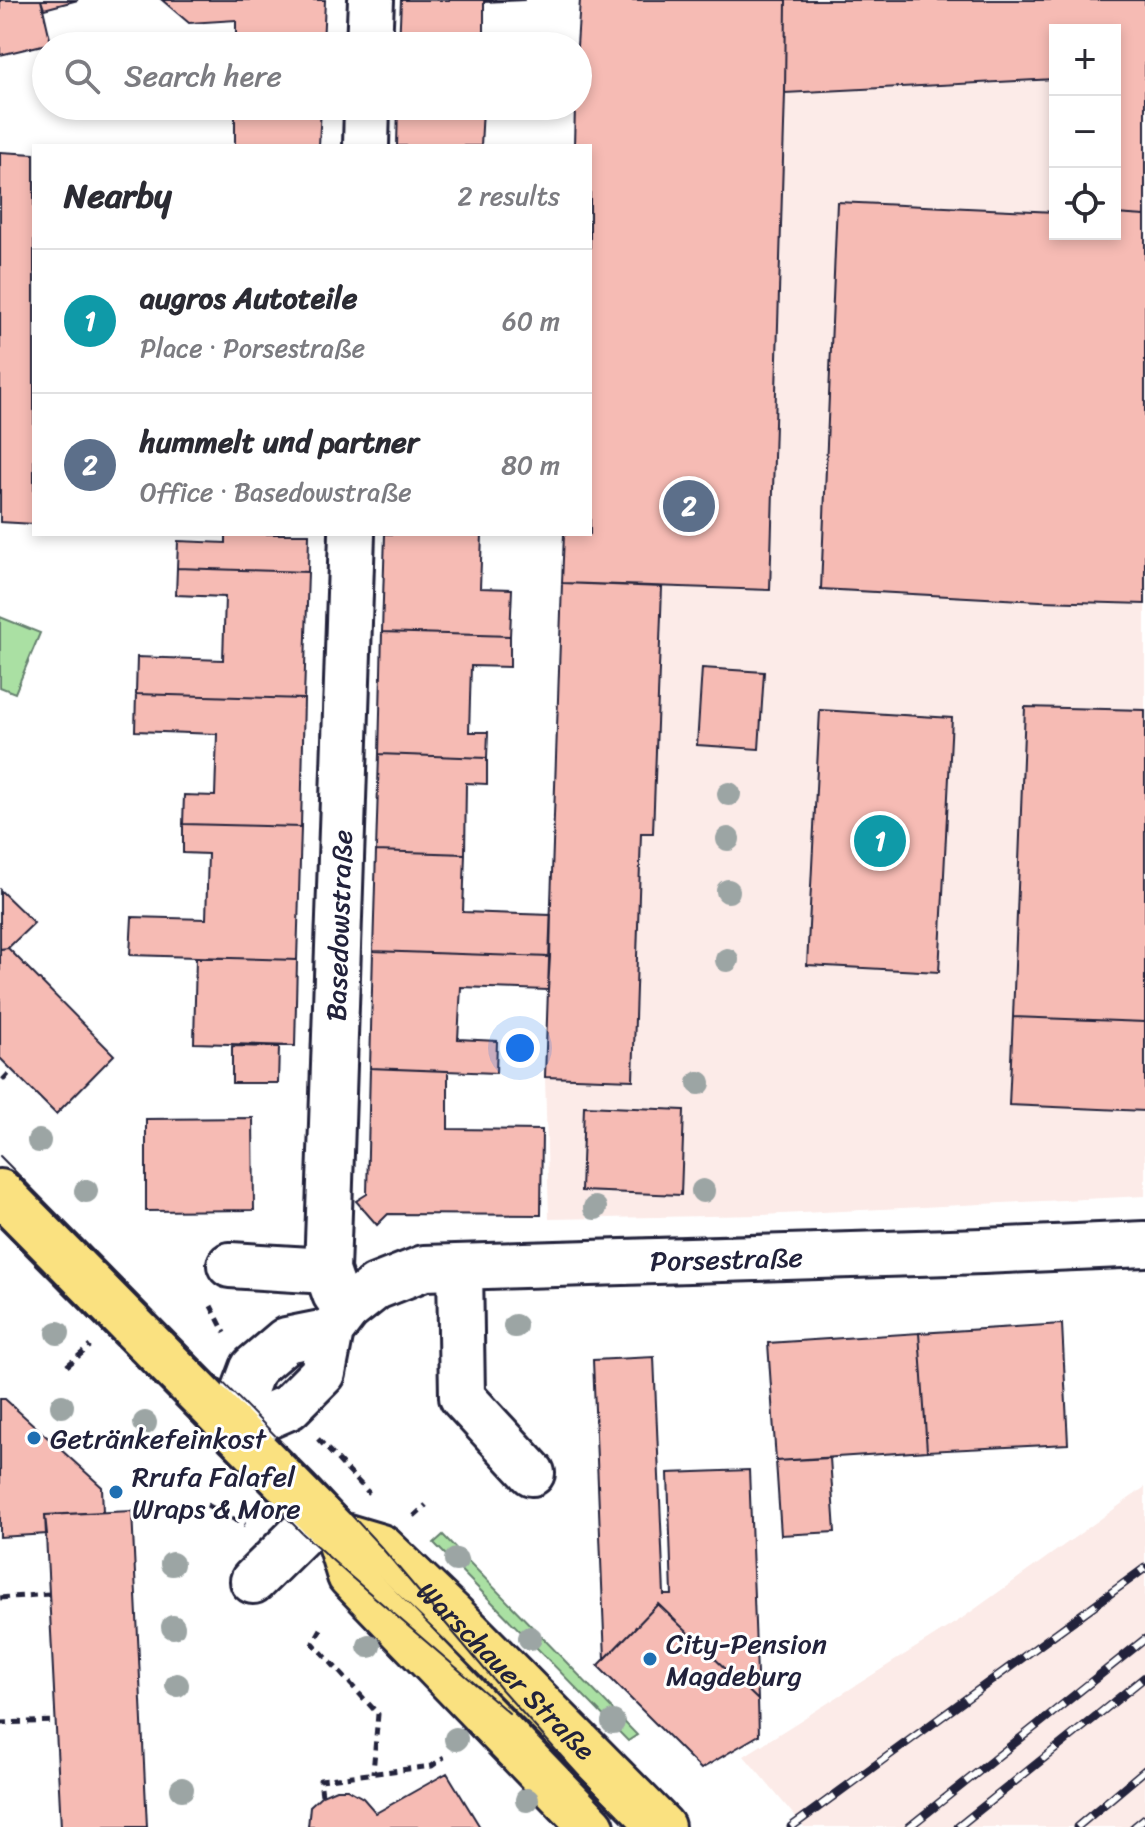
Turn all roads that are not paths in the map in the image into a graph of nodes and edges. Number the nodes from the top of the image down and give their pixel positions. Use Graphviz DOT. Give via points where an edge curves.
graph roads {
  1 [pos="371,0"];
  2 [pos="370,32"];
  3 [pos="367,120"];
  4 [pos="366,144"];
  5 [pos="352,536"];
  6 [pos="0,1192"];
  7 [pos="1145,1244"];
  8 [pos="230,1265"];
  9 [pos="460,1267"];
  10 [pos="327,1271"];
  11 [pos="339,1321"];
  12 [pos="231,1427"];
  13 [pos="532,1473"];
  14 [pos="328,1525"];
  15 [pos="253,1581"];
  16 [pos="592,1827"];
  17 [pos="662,1827"];
  1 -- 2 [label="street"];
  3 -- 4 [label="street"];
  5 -- 10 [label="street, Basedowstraße"];
  6 -- 12 [label="main road, Warschauer Straße"];
  7 -- 9 [label="street, Porsestraße"];
  8 -- 10 [label="street"];
  9 -- 11 [label="street, Porsestraße" via="424,1268 376,1287"];
  9 -- 13 [label="street" via="462,1397"];
  10 -- 11 [label="street, Basedowstraße"];
  11 -- 12 [label="street, Porsestraße" via="286,1340 253,1368"];
  12 -- 14 [label="main road, Warschauer Straße"];
  14 -- 15 [label="street"];
  14 -- 16 [label="main road, Warschauer Straße" via="350,1576"];
  14 -- 17 [label="main road, Warschauer Straße" via="381,1547"];
}
